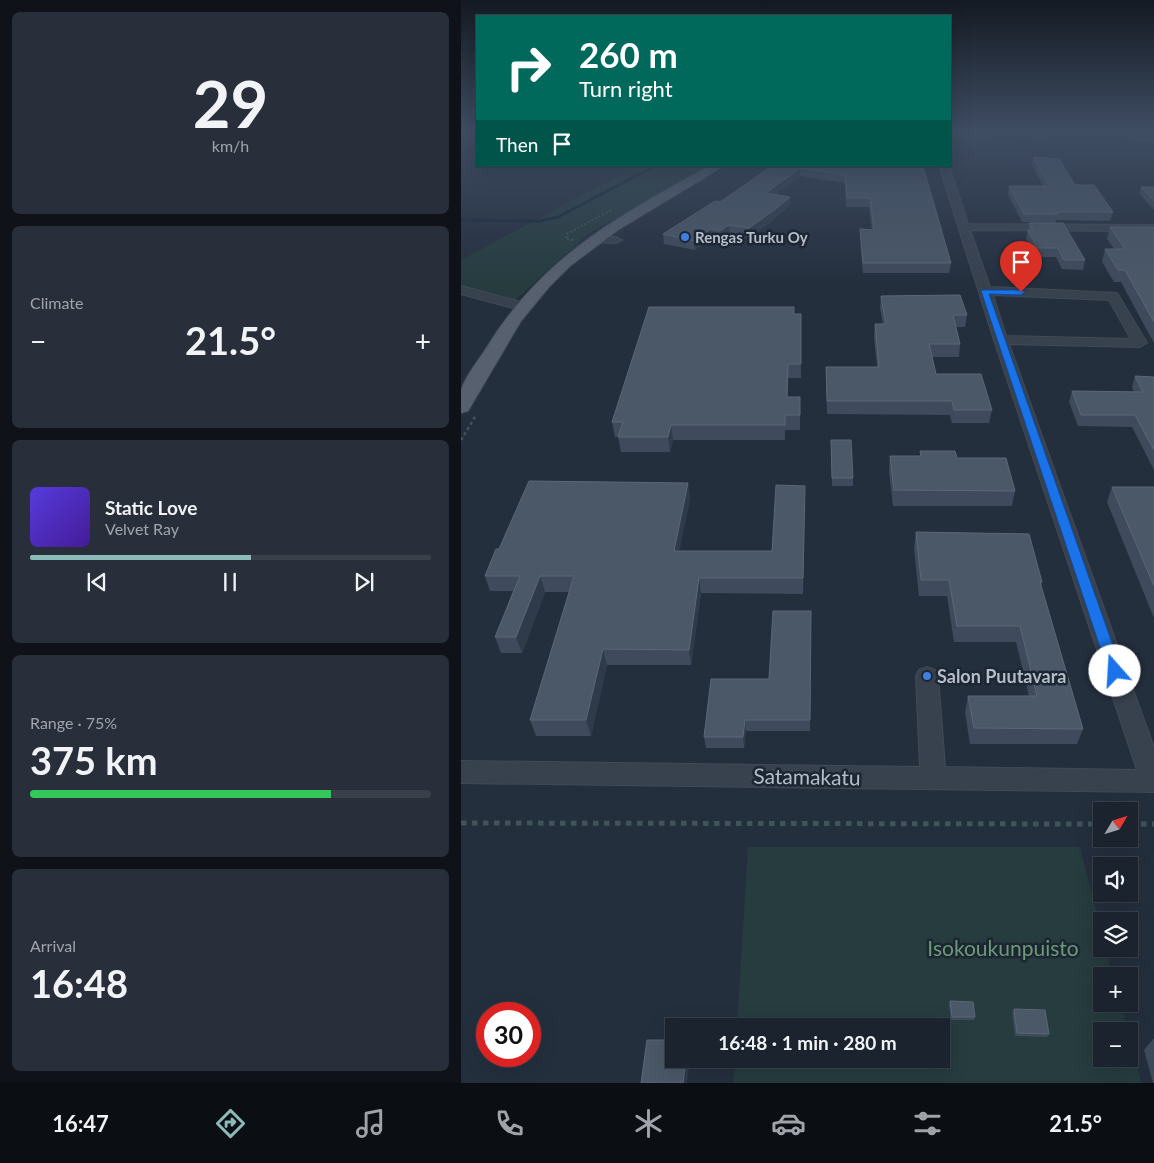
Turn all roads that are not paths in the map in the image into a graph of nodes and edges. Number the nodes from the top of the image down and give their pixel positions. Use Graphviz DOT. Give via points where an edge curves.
graph roads {
  1 [pos="690,183"];
  2 [pos="949,183"];
  3 [pos="964,228"];
  4 [pos="1154,228"];
  5 [pos="593,240"];
  6 [pos="616,240"];
  7 [pos="461,290"];
  8 [pos="985,291"];
  9 [pos="524,306"];
  10 [pos="1001,340"];
  11 [pos="461,407"];
  12 [pos="927,676"];
  13 [pos="461,772"];
  14 [pos="933,778"];
  15 [pos="1153,781"];
  1 -- 5 [label="main road"];
  2 -- 3 [label="street"];
  3 -- 4 [label="street"];
  3 -- 8 [label="street"];
  5 -- 6 [label="street"];
  5 -- 9 [label="main road" via="554,273"];
  7 -- 9 [label="street"];
  8 -- 10 [label="street"];
  8 -- 10 [label="street" via="1113,296 1140,343"];
  9 -- 11 [label="main road"];
  10 -- 15 [label="street"];
  12 -- 14 [label="street"];
  13 -- 14 [label="street, Satamakatu"];
  14 -- 15 [label="street, Satamakatu"];
}
